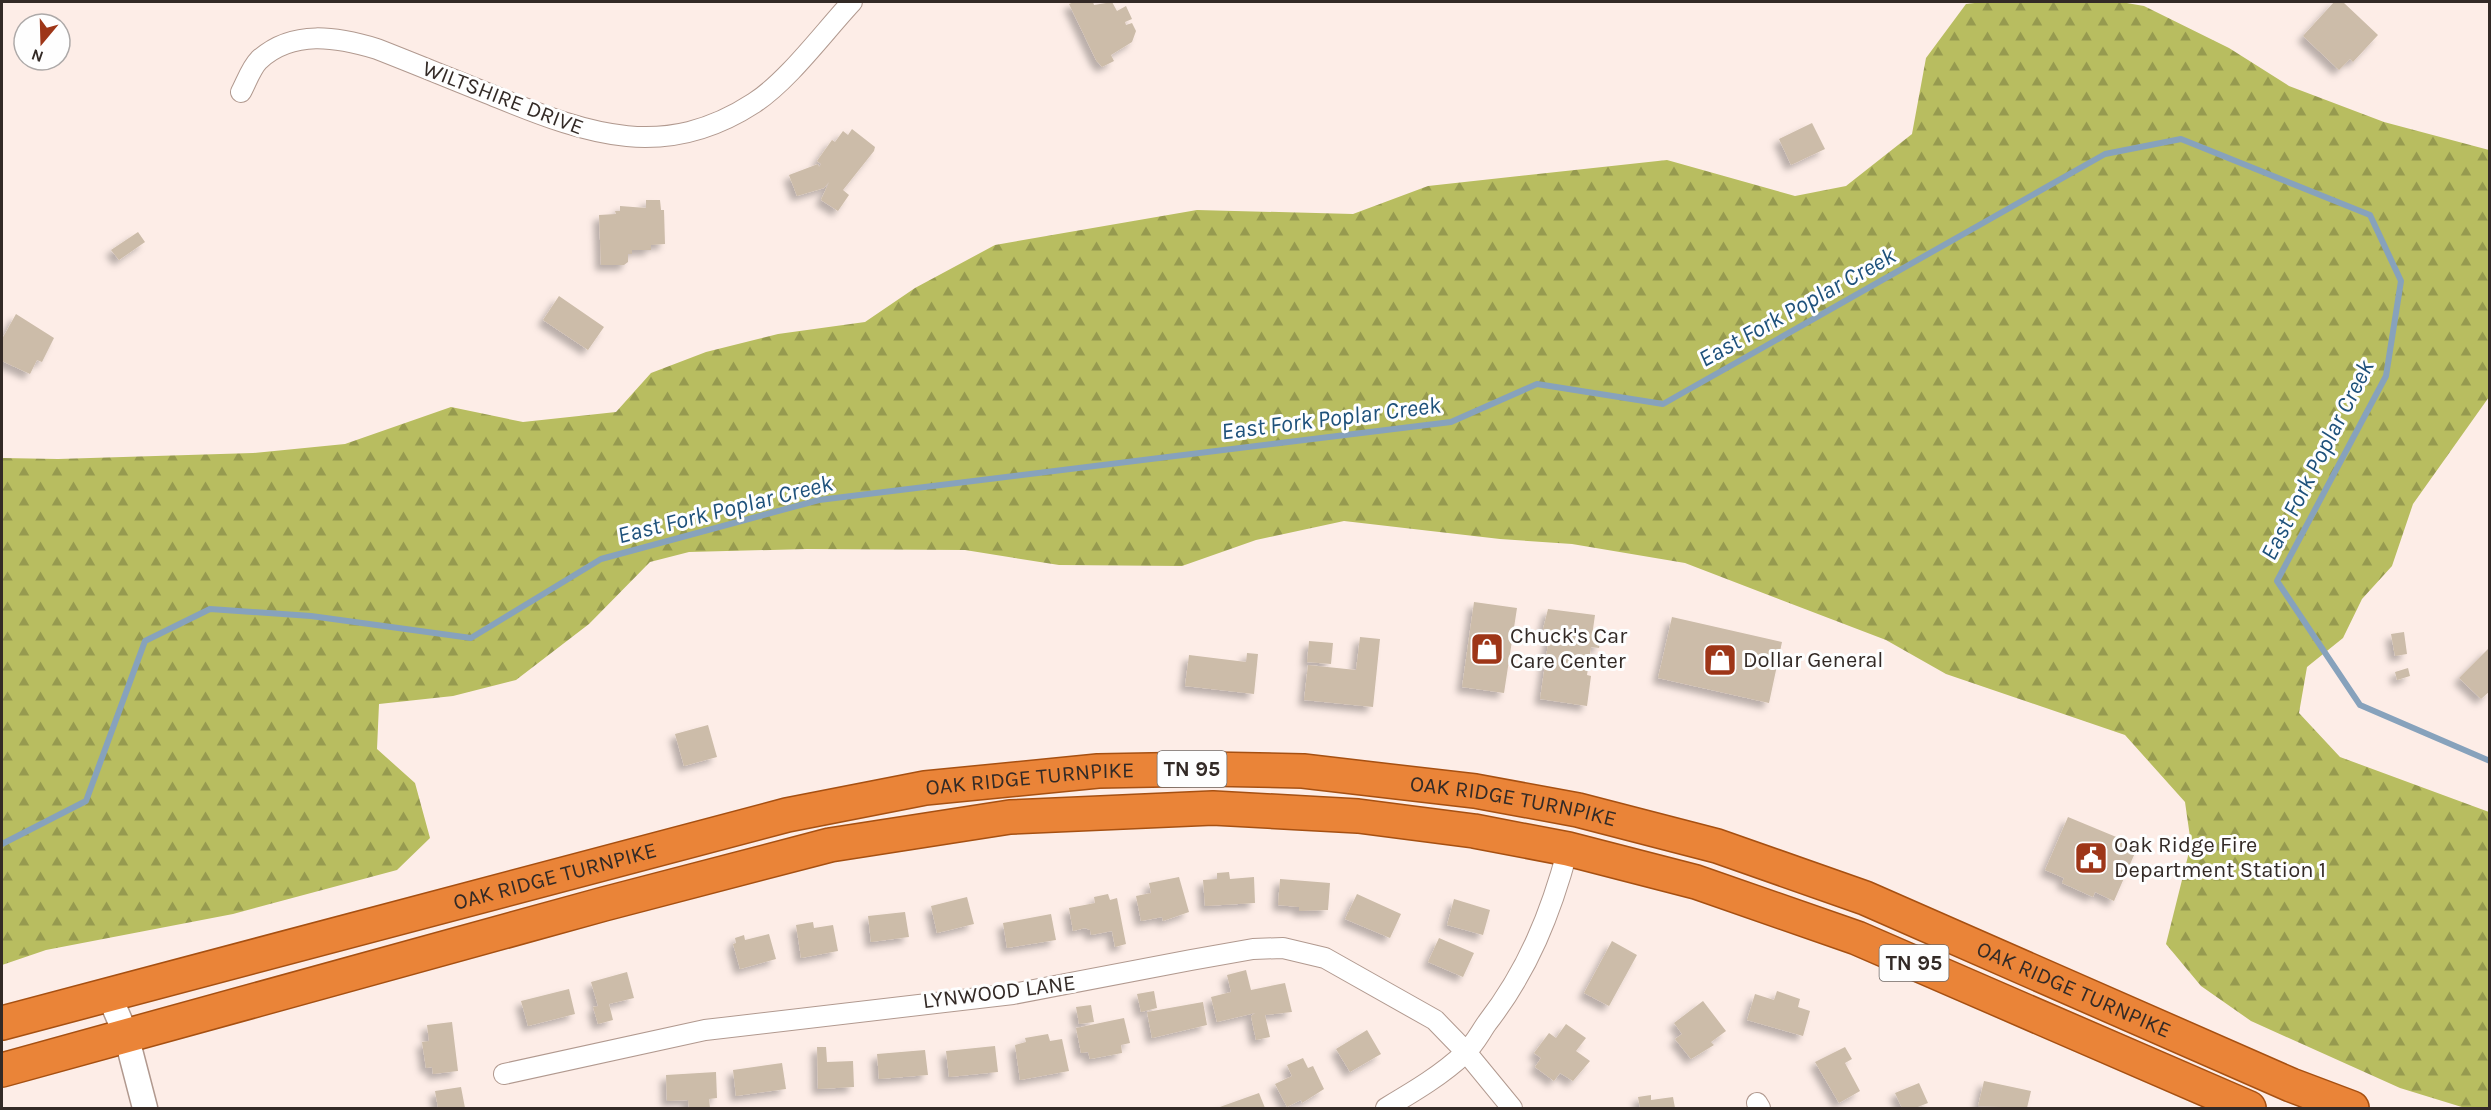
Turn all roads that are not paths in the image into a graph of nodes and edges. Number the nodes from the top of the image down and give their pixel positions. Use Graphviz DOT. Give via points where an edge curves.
graph roads {
  1 [pos="852,2"];
  2 [pos="241,92"];
  3 [pos="1578,810"];
  4 [pos="1568,849"];
  5 [pos="2061,984"];
  6 [pos="109,995"];
  7 [pos="2046,1020"];
  8 [pos="2,1023"];
  9 [pos="126,1035"];
  10 [pos="1466,1052"];
  11 [pos="2,1070"];
  12 [pos="504,1074"];
  13 [pos="2286,1097"];
  14 [pos="145,1108"];
  15 [pos="1386,1108"];
  16 [pos="1512,1108"];
  17 [pos="2249,1108"];
  18 [pos="2352,1108"];
  1 -- 2 [label="street, WILTSHIRE DRIVE" via="777,84 755,102 688,134 623,138 584,130 344,39 315,37 283,43 258,62"];
  3 -- 4 [label="highway"];
  3 -- 5 [label="highway, OAK RIDGE TURNPIKE / TN 95" via="1717,846 1829,884"];
  3 -- 6 [label="highway, OAK RIDGE TURNPIKE / TN 95" via="1475,791 1303,771 1098,771 925,788 788,815"];
  4 -- 7 [label="highway, OAK RIDGE TURNPIKE / TN 95" via="1696,882 1787,911"];
  4 -- 9 [label="highway, OAK RIDGE TURNPIKE / TN 95" via="1418,823 1302,813 1156,809 999,819 830,845 769,860"];
  4 -- 10 [label="street" via="1531,957 1511,993"];
  5 -- 7 [label="highway"];
  5 -- 13 [label="highway, OAK RIDGE TURNPIKE / TN 95"];
  6 -- 8 [label="highway, OAK RIDGE TURNPIKE / TN 95"];
  6 -- 9 [label="street"];
  7 -- 17 [label="highway, OAK RIDGE TURNPIKE / TN 95"];
  9 -- 11 [label="highway, OAK RIDGE TURNPIKE / TN 95"];
  9 -- 14 [label="street"];
  10 -- 12 [label="street, LYNWOOD LANE" via="1435,1020 1365,980 1314,954 1283,948 1253,949 1013,994 705,1030"];
  10 -- 15 [label="street"];
  10 -- 16 [label="street, LYNWOOD LANE"];
  13 -- 18 [label="highway, OAK RIDGE TURNPIKE / TN 95"];
}
